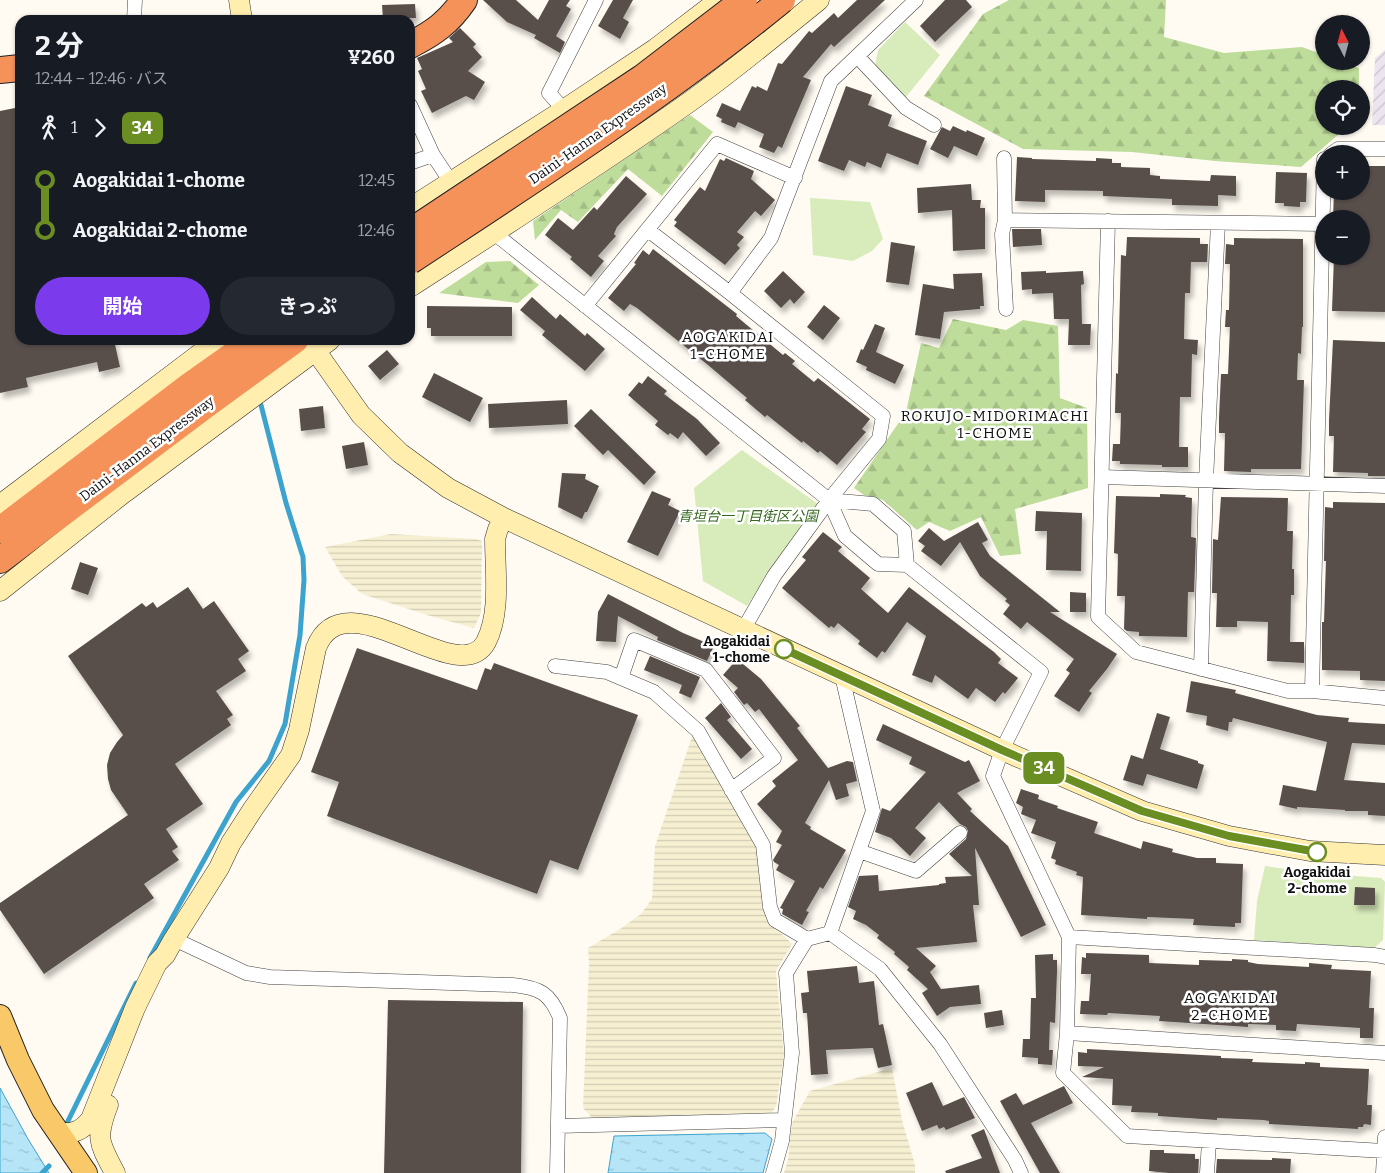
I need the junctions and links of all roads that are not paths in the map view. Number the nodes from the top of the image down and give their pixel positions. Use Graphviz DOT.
graph roads {
  1 [pos="135,0"];
  2 [pos="239,0"];
  3 [pos="464,0"];
  4 [pos="596,0"];
  5 [pos="719,0"];
  6 [pos="744,0"];
  7 [pos="782,0"];
  8 [pos="818,0"];
  9 [pos="916,0"];
  10 [pos="134,15"];
  11 [pos="241,15"];
  12 [pos="415,43"];
  13 [pos="857,56"];
  14 [pos="15,68"];
  15 [pos="0,70"];
  16 [pos="564,110"];
  17 [pos="415,116"];
  18 [pos="934,125"];
  19 [pos="1370,149"];
  20 [pos="1385,149"];
  21 [pos="433,155"];
  22 [pos="1004,158"];
  23 [pos="415,161"];
  24 [pos="795,178"];
  25 [pos="450,182"];
  26 [pos="415,205"];
  27 [pos="1005,220"];
  28 [pos="1108,221"];
  29 [pos="1218,222"];
  30 [pos="1315,224"];
  31 [pos="415,229"];
  32 [pos="648,230"];
  33 [pos="494,233"];
  34 [pos="415,259"];
  35 [pos="1321,265"];
  36 [pos="415,284"];
  37 [pos="730,293"];
  38 [pos="585,306"];
  39 [pos="1006,309"];
  40 [pos="211,345"];
  41 [pos="247,345"];
  42 [pos="309,345"];
  43 [pos="310,345"];
  44 [pos="313,345"];
  45 [pos="1102,477"];
  46 [pos="1206,480"];
  47 [pos="1315,484"];
  48 [pos="1385,486"];
  49 [pos="829,500"];
  50 [pos="0,505"];
  51 [pos="504,518"];
  52 [pos="0,530"];
  53 [pos="0,560"];
  54 [pos="907,565"];
  55 [pos="0,591"];
  56 [pos="744,630"];
  57 [pos="555,666"];
  58 [pos="1201,669"];
  59 [pos="842,676"];
  60 [pos="621,678"];
  61 [pos="1312,691"];
  62 [pos="1385,698"];
  63 [pos="1002,750"];
  64 [pos="732,790"];
  65 [pos="960,834"];
  66 [pos="859,851"];
  67 [pos="1385,855"];
  68 [pos="830,933"];
  69 [pos="1069,936"];
  70 [pos="807,939"];
  71 [pos="170,947"];
  72 [pos="1385,957"];
  73 [pos="0,1016"];
  74 [pos="1067,1033"];
  75 [pos="1385,1053"];
  76 [pos="783,1120"];
  77 [pos="558,1126"];
  78 [pos="59,1133"];
  79 [pos="1385,1137"];
  80 [pos="1209,1142"];
  81 [pos="1384,1151"];
  82 [pos="86,1173"];
  83 [pos="115,1173"];
  84 [pos="557,1173"];
  85 [pos="774,1173"];
  86 [pos="1021,1173"];
  87 [pos="1207,1173"];
  88 [pos="1383,1173"];
  1 -- 10 [label="street"];
  2 -- 11 [label="street"];
  3 -- 12 [label="highway"];
  4 -- 16 [label="street"];
  5 -- 16 [label="street"];
  6 -- 31 [label="highway, Daini-Hanna Expressway, bridge"];
  7 -- 34 [label="highway, Daini-Hanna Expressway, bridge"];
  8 -- 33 [label="street"];
  9 -- 13 [label="street"];
  13 -- 18 [label="street"];
  13 -- 24 [label="street"];
  14 -- 15 [label="highway"];
  16 -- 25 [label="street"];
  17 -- 21 [label="street"];
  19 -- 20 [label="street"];
  21 -- 23 [label="street"];
  21 -- 25 [label="street"];
  22 -- 27 [label="street"];
  24 -- 32 [label="street"];
  24 -- 37 [label="street"];
  25 -- 26 [label="street"];
  25 -- 33 [label="street"];
  27 -- 28 [label="street"];
  27 -- 39 [label="street"];
  28 -- 29 [label="street"];
  28 -- 45 [label="street"];
  29 -- 30 [label="street"];
  29 -- 46 [label="street"];
  32 -- 37 [label="street"];
  32 -- 38 [label="street"];
  33 -- 36 [label="street"];
  33 -- 38 [label="street"];
  35 -- 47 [label="street"];
  37 -- 49 [label="street"];
  38 -- 49 [label="street"];
  40 -- 50 [label="street"];
  41 -- 52 [label="highway, Daini-Hanna Expressway"];
  42 -- 53 [label="highway, Daini-Hanna Expressway"];
  43 -- 55 [label="street"];
  44 -- 51 [label="street"];
  45 -- 46 [label="street"];
  45 -- 58 [label="street"];
  46 -- 47 [label="street"];
  46 -- 58 [label="street"];
  47 -- 48 [label="street"];
  47 -- 61 [label="street"];
  49 -- 54 [label="street"];
  49 -- 54 [label="street"];
  49 -- 56 [label="street"];
  51 -- 56 [label="street"];
  51 -- 71 [label="street"];
  54 -- 63 [label="street"];
  56 -- 59 [label="street"];
  57 -- 60 [label="street"];
  58 -- 61 [label="street"];
  59 -- 63 [label="street"];
  59 -- 66 [label="street"];
  60 -- 64 [label="street"];
  60 -- 64 [label="street"];
  61 -- 62 [label="street"];
  63 -- 67 [label="street"];
  63 -- 69 [label="street"];
  64 -- 70 [label="street"];
  65 -- 66 [label="street"];
  66 -- 68 [label="street"];
  68 -- 70 [label="street"];
  68 -- 86 [label="street"];
  69 -- 72 [label="street"];
  69 -- 74 [label="street"];
  70 -- 76 [label="street"];
  71 -- 77 [label="street"];
  71 -- 78 [label="street"];
  71 -- 83 [label="street"];
  73 -- 78 [label="main road"];
  74 -- 75 [label="street"];
  74 -- 80 [label="street"];
  76 -- 77 [label="street"];
  76 -- 85 [label="street"];
  77 -- 84 [label="street"];
  78 -- 82 [label="main road"];
  79 -- 81 [label="street"];
  80 -- 81 [label="street"];
  80 -- 87 [label="street"];
  81 -- 88 [label="street"];
}
